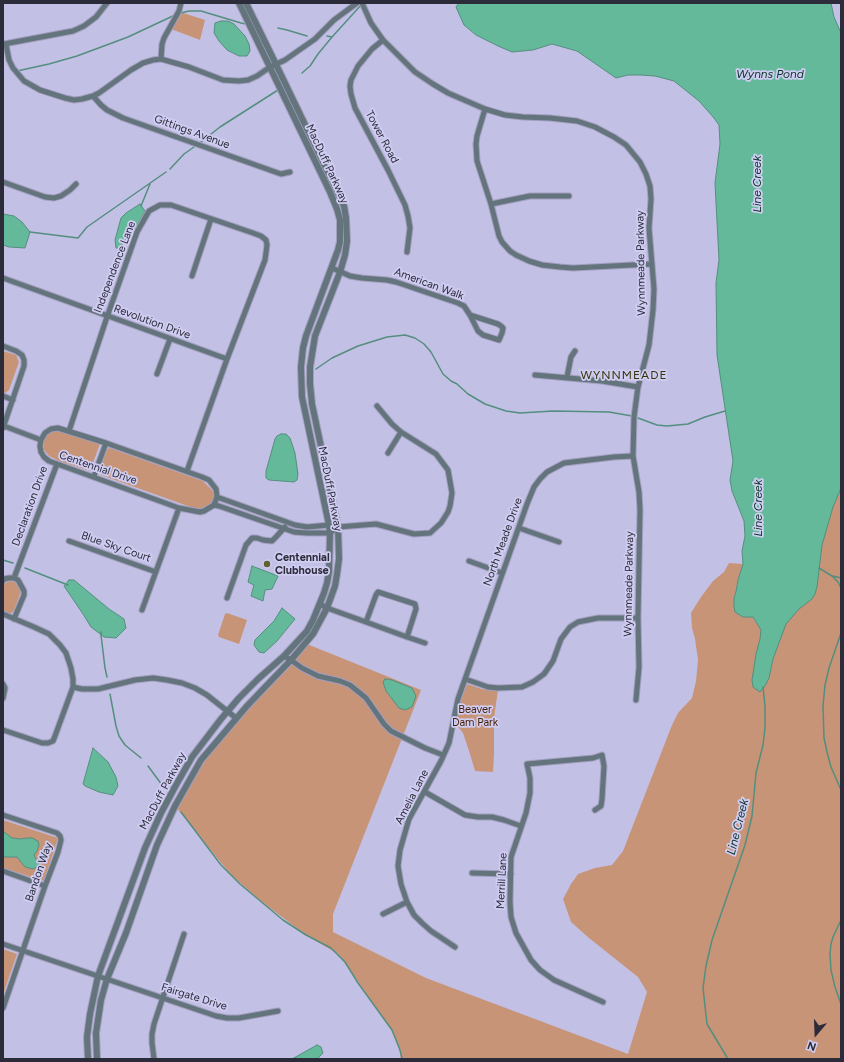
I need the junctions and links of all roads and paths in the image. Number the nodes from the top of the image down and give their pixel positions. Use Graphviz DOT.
graph roads {
  1 [pos="107,3"];
  2 [pos="180,3"];
  3 [pos="239,3"];
  4 [pos="246,3"];
  5 [pos="357,3"];
  6 [pos="362,3"];
  7 [pos="383,40"];
  8 [pos="4,44"];
  9 [pos="161,59"];
  10 [pos="273,66"];
  11 [pos="93,96"];
  12 [pos="485,109"];
  13 [pos="290,172"];
  14 [pos="3,182"];
  15 [pos="76,184"];
  16 [pos="569,196"];
  17 [pos="491,204"];
  18 [pos="211,219"];
  19 [pos="407,252"];
  20 [pos="652,264"];
  21 [pos="332,268"];
  22 [pos="340,272"];
  23 [pos="192,276"];
  24 [pos="3,278"];
  25 [pos="470,315"];
  26 [pos="107,316"];
  27 [pos="170,339"];
  28 [pos="3,346"];
  29 [pos="575,351"];
  30 [pos="227,359"];
  31 [pos="157,374"];
  32 [pos="535,375"];
  33 [pos="567,377"];
  34 [pos="638,387"];
  35 [pos="3,396"];
  36 [pos="13,400"];
  37 [pos="377,406"];
  38 [pos="3,427"];
  39 [pos="69,431"];
  40 [pos="402,432"];
  41 [pos="41,440"];
  42 [pos="106,443"];
  43 [pos="388,453"];
  44 [pos="634,456"];
  45 [pos="57,464"];
  46 [pos="187,471"];
  47 [pos="94,476"];
  48 [pos="217,497"];
  49 [pos="214,505"];
  50 [pos="179,508"];
  51 [pos="287,522"];
  52 [pos="329,525"];
  53 [pos="284,528"];
  54 [pos="338,528"];
  55 [pos="519,528"];
  56 [pos="330,533"];
  57 [pos="69,542"];
  58 [pos="559,542"];
  59 [pos="468,561"];
  60 [pos="156,572"];
  61 [pos="502,573"];
  62 [pos="14,578"];
  63 [pos="3,581"];
  64 [pos="226,598"];
  65 [pos="320,604"];
  66 [pos="327,608"];
  67 [pos="142,610"];
  68 [pos="3,614"];
  69 [pos="638,618"];
  70 [pos="14,619"];
  71 [pos="366,622"];
  72 [pos="407,637"];
  73 [pos="424,643"];
  74 [pos="284,656"];
  75 [pos="291,660"];
  76 [pos="465,679"];
  77 [pos="3,684"];
  78 [pos="73,687"];
  79 [pos="3,698"];
  80 [pos="636,700"];
  81 [pos="456,707"];
  82 [pos="227,712"];
  83 [pos="236,718"];
  84 [pos="3,730"];
  85 [pos="443,755"];
  86 [pos="425,792"];
  87 [pos="595,810"];
  88 [pos="3,814"];
  89 [pos="521,826"];
  90 [pos="3,871"];
  91 [pos="472,873"];
  92 [pos="510,874"];
  93 [pos="45,886"];
  94 [pos="407,902"];
  95 [pos="383,914"];
  96 [pos="184,934"];
  97 [pos="3,944"];
  98 [pos="455,947"];
  99 [pos="23,951"];
  100 [pos="98,976"];
  101 [pos="107,979"];
  102 [pos="162,998"];
  103 [pos="4,999"];
  104 [pos="603,1002"];
  105 [pos="3,1008"];
  106 [pos="278,1011"];
  107 [pos="88,1059"];
  108 [pos="97,1059"];
  109 [pos="154,1059"];
  1 -- 8 [label="street"];
  2 -- 9 [label="street"];
  3 -- 10 [label="street, MacDuff Parkway"];
  4 -- 10 [label="street, MacDuff Parkway"];
  5 -- 10 [label="street"];
  6 -- 7 [label="street, Wynnmeade Parkway"];
  7 -- 12 [label="street, Wynnmeade Parkway"];
  7 -- 19 [label="street, Tower Road"];
  8 -- 11 [label="street"];
  9 -- 10 [label="street"];
  9 -- 11 [label="street"];
  10 -- 21 [label="street, MacDuff Parkway"];
  10 -- 22 [label="street, MacDuff Parkway"];
  11 -- 13 [label="street, Gittings Avenue"];
  12 -- 17 [label="street"];
  12 -- 20 [label="street, Wynnmeade Parkway"];
  14 -- 15 [label="street"];
  16 -- 17 [label="street"];
  17 -- 20 [label="street"];
  18 -- 23 [label="street"];
  18 -- 26 [label="street, Independence Lane"];
  18 -- 30 [label="street, Independence Lane"];
  20 -- 34 [label="street, Wynnmeade Parkway"];
  21 -- 22 [label="street, American Walk"];
  21 -- 52 [label="street, MacDuff Parkway"];
  22 -- 25 [label="street, American Walk"];
  22 -- 54 [label="street, MacDuff Parkway"];
  24 -- 26 [label="street, Revolution Drive"];
  25 -- 25 [label="street, American Walk"];
  26 -- 27 [label="street, Revolution Drive"];
  26 -- 39 [label="street, Independence Lane"];
  27 -- 30 [label="street, Revolution Drive"];
  27 -- 31 [label="street"];
  28 -- 36 [label="street"];
  29 -- 33 [label="street"];
  30 -- 46 [label="street, Independence Lane"];
  32 -- 33 [label="street"];
  33 -- 34 [label="street"];
  34 -- 44 [label="street, Wynnmeade Parkway"];
  35 -- 36 [label="street"];
  36 -- 38 [label="street"];
  37 -- 40 [label="street"];
  38 -- 41 [label="street"];
  39 -- 41 [label="street"];
  39 -- 42 [label="street"];
  40 -- 43 [label="street"];
  40 -- 54 [label="street"];
  41 -- 45 [label="street, Centennial Drive"];
  42 -- 46 [label="street"];
  42 -- 47 [label="street"];
  44 -- 55 [label="street, North Meade Drive"];
  44 -- 69 [label="street, Wynnmeade Parkway"];
  45 -- 47 [label="street, Centennial Drive"];
  45 -- 62 [label="street, Declaration Drive"];
  46 -- 48 [label="street"];
  47 -- 50 [label="street, Centennial Drive"];
  48 -- 49 [label="street"];
  48 -- 51 [label="street"];
  49 -- 50 [label="street, Centennial Drive"];
  49 -- 53 [label="street"];
  50 -- 60 [label="street"];
  51 -- 52 [label="street"];
  51 -- 53 [label="street"];
  52 -- 54 [label="street"];
  52 -- 56 [label="street, MacDuff Parkway"];
  53 -- 56 [label="street"];
  53 -- 64 [label="street"];
  54 -- 56 [label="street"];
  54 -- 66 [label="street, MacDuff Parkway"];
  55 -- 58 [label="street"];
  55 -- 61 [label="street, North Meade Drive"];
  56 -- 65 [label="street, MacDuff Parkway"];
  57 -- 60 [label="street, Blue Sky Court"];
  59 -- 61 [label="street"];
  60 -- 67 [label="street"];
  61 -- 76 [label="street, North Meade Drive"];
  62 -- 63 [label="street"];
  62 -- 70 [label="street"];
  65 -- 66 [label="street"];
  65 -- 74 [label="street, MacDuff Parkway"];
  66 -- 71 [label="street"];
  66 -- 75 [label="street, MacDuff Parkway"];
  68 -- 70 [label="street"];
  69 -- 76 [label="street"];
  69 -- 80 [label="street, Wynnmeade Parkway"];
  70 -- 78 [label="street"];
  71 -- 72 [label="street"];
  71 -- 72 [label="street"];
  72 -- 73 [label="street"];
  74 -- 75 [label="street"];
  74 -- 82 [label="street, MacDuff Parkway"];
  75 -- 83 [label="street, MacDuff Parkway"];
  75 -- 85 [label="street"];
  76 -- 81 [label="street, North Meade Drive"];
  77 -- 79 [label="street"];
  78 -- 82 [label="street"];
  78 -- 84 [label="street"];
  81 -- 85 [label="street, Amelia Lane"];
  82 -- 83 [label="street"];
  82 -- 100 [label="street, MacDuff Parkway"];
  83 -- 101 [label="street, MacDuff Parkway"];
  85 -- 86 [label="street, Amelia Lane"];
  86 -- 89 [label="street"];
  86 -- 94 [label="street, Amelia Lane"];
  87 -- 89 [label="street, Merrill Lane"];
  88 -- 93 [label="street, Bandon Way"];
  89 -- 92 [label="street, Merrill Lane"];
  90 -- 93 [label="street"];
  91 -- 92 [label="street"];
  92 -- 104 [label="street, Merrill Lane"];
  93 -- 99 [label="street, Bandon Way"];
  94 -- 95 [label="street"];
  94 -- 98 [label="street, Amelia Lane"];
  96 -- 102 [label="street"];
  97 -- 99 [label="street, Fairgate Drive"];
  99 -- 100 [label="street, Fairgate Drive"];
  99 -- 103 [label="street, Bandon Way"];
  100 -- 101 [label="street, Fairgate Drive"];
  100 -- 107 [label="street, MacDuff Parkway"];
  101 -- 102 [label="street, Fairgate Drive"];
  101 -- 108 [label="street, MacDuff Parkway"];
  102 -- 106 [label="street, Fairgate Drive"];
  102 -- 109 [label="street"];
  103 -- 105 [label="street, Bandon Way"];
}
